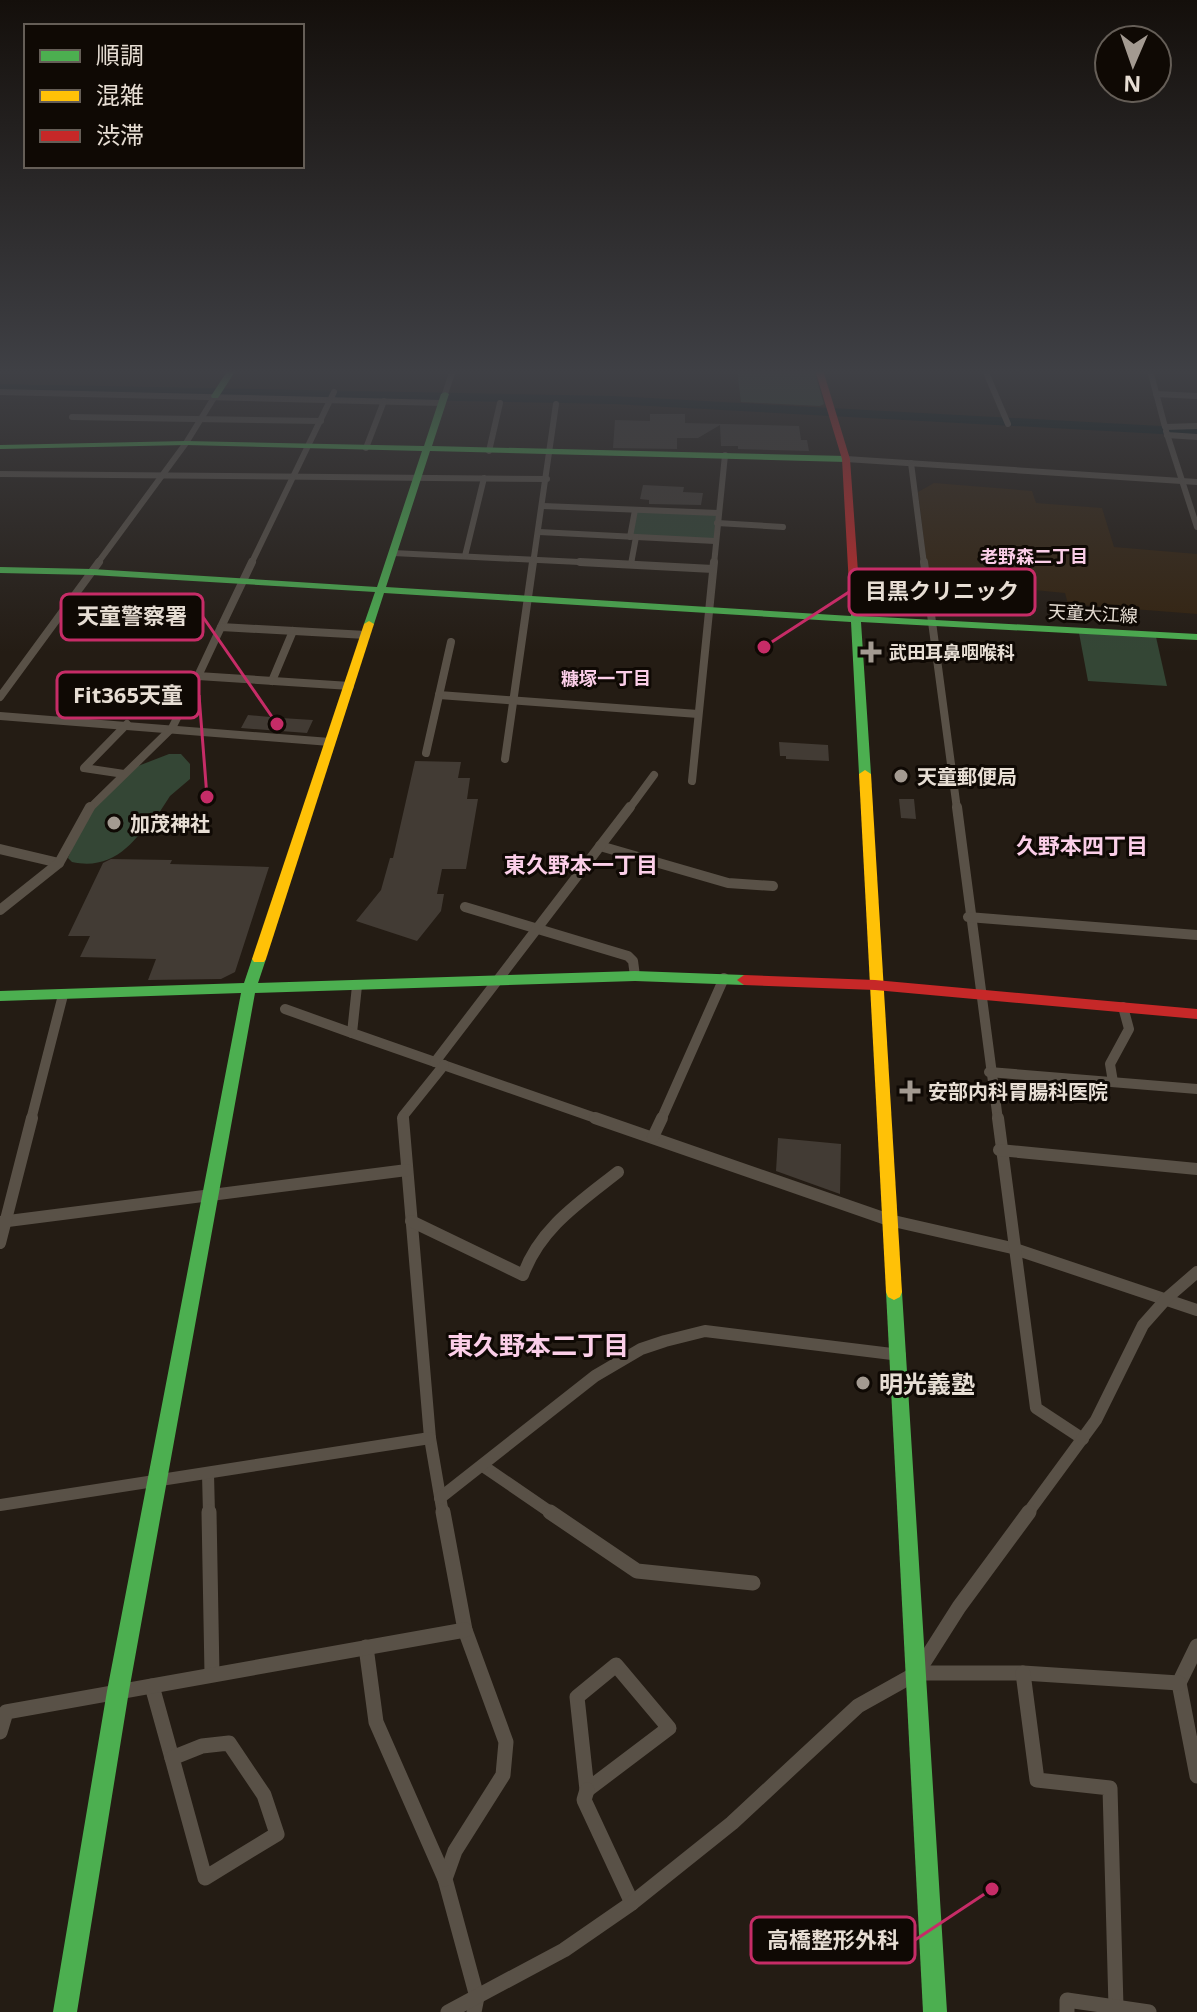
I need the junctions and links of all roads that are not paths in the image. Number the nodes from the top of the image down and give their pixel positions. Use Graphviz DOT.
graph roads {
  1 [pos="911,463"];
  2 [pos="170,464"];
  3 [pos="300,464"];
  4 [pos="423,464"];
  5 [pos="549,464"];
  6 [pos="724,464"];
  7 [pos="846,464"];
  8 [pos="924,464"];
  9 [pos="1177,464"];
  10 [pos="0,474"];
  11 [pos="162,475"];
  12 [pos="295,475"];
  13 [pos="418,478"];
  14 [pos="484,478"];
  15 [pos="547,479"];
  16 [pos="1182,481"];
  17 [pos="1197,482"];
  18 [pos="543,506"];
  19 [pos="635,510"];
  20 [pos="718,513"];
  21 [pos="717,523"];
  22 [pos="783,527"];
  23 [pos="1197,527"];
  24 [pos="539,532"];
  25 [pos="633,537"];
  26 [pos="715,541"];
  27 [pos="393,553"];
  28 [pos="465,556"];
  29 [pos="535,560"];
  30 [pos="0,562"];
  31 [pos="631,565"];
  32 [pos="713,569"];
  33 [pos="0,570"];
  34 [pos="92,572"];
  35 [pos="245,581"];
  36 [pos="381,587"];
  37 [pos="529,599"];
  38 [pos="709,609"];
  39 [pos="856,619"];
  40 [pos="932,623"];
  41 [pos="221,627"];
  42 [pos="293,631"];
  43 [pos="366,635"];
  44 [pos="1197,637"];
  45 [pos="451,642"];
  46 [pos="198,676"];
  47 [pos="272,681"];
  48 [pos="350,686"];
  49 [pos="439,695"];
  50 [pos="0,697"];
  51 [pos="514,702"];
  52 [pos="698,714"];
  53 [pos="0,716"];
  54 [pos="127,724"];
  55 [pos="172,728"];
  56 [pos="330,742"];
  57 [pos="426,753"];
  58 [pos="505,759"];
  59 [pos="124,774"];
  60 [pos="654,775"];
  61 [pos="692,781"];
  62 [pos="600,846"];
  63 [pos="0,849"];
  64 [pos="59,863"];
  65 [pos="773,886"];
  66 [pos="465,907"];
  67 [pos="0,910"];
  68 [pos="968,917"];
  69 [pos="539,930"];
  70 [pos="1197,935"];
  71 [pos="635,976"];
  72 [pos="724,978"];
  73 [pos="499,980"];
  74 [pos="875,985"];
  75 [pos="357,986"];
  76 [pos="249,989"];
  77 [pos="981,994"];
  78 [pos="63,995"];
  79 [pos="0,996"];
  80 [pos="1123,1007"];
  81 [pos="285,1009"];
  82 [pos="1197,1014"];
  83 [pos="352,1033"];
  84 [pos="439,1064"];
  85 [pos="989,1072"];
  86 [pos="1113,1082"];
  87 [pos="1197,1089"];
  88 [pos="653,1137"];
  89 [pos="999,1150"];
  90 [pos="1197,1169"];
  91 [pos="407,1170"];
  92 [pos="618,1172"];
  93 [pos="211,1194"];
  94 [pos="889,1220"];
  95 [pos="411,1221"];
  96 [pos="4,1222"];
  97 [pos="0,1243"];
  98 [pos="1012,1248"];
  99 [pos="1197,1272"];
  100 [pos="1167,1298"];
  101 [pos="1197,1310"];
  102 [pos="900,1355"];
  103 [pos="430,1438"];
  104 [pos="1083,1439"];
  105 [pos="483,1466"];
  106 [pos="208,1474"];
  107 [pos="157,1483"];
  108 [pos="440,1498"];
  109 [pos="0,1505"];
  110 [pos="753,1583"];
  111 [pos="465,1630"];
  112 [pos="1197,1646"];
  113 [pos="366,1647"];
  114 [pos="917,1673"];
  115 [pos="1023,1673"];
  116 [pos="212,1674"];
  117 [pos="1179,1683"];
  118 [pos="152,1686"];
  119 [pos="118,1691"];
  120 [pos="0,1732"];
  121 [pos="1195,1752"];
  122 [pos="171,1758"];
  123 [pos="1197,1776"];
  124 [pos="587,1790"];
  125 [pos="445,1879"];
  126 [pos="632,1903"];
  127 [pos="475,2005"];
  128 [pos="1116,2007"];
  129 [pos="65,2012"];
  130 [pos="448,2012"];
  131 [pos="935,2012"];
  132 [pos="1067,2012"];
  133 [pos="1149,2012"];
  1 -- 40 [label="street"];
  2 -- 11 [label="street"];
  3 -- 12 [label="street"];
  4 -- 13 [label="street"];
  5 -- 15 [label="street"];
  6 -- 20 [label="street"];
  7 -- 39 [label="street"];
  8 -- 16 [label="street"];
  9 -- 16 [label="street"];
  10 -- 11 [label="street"];
  11 -- 12 [label="street"];
  11 -- 34 [label="street"];
  12 -- 13 [label="street"];
  12 -- 35 [label="street"];
  13 -- 14 [label="street"];
  13 -- 27 [label="street"];
  14 -- 15 [label="street"];
  14 -- 28 [label="street"];
  15 -- 18 [label="street"];
  16 -- 17 [label="street"];
  16 -- 23 [label="street"];
  18 -- 19 [label="street"];
  18 -- 24 [label="street"];
  19 -- 20 [label="street"];
  19 -- 25 [label="street"];
  20 -- 21 [label="street"];
  21 -- 22 [label="street"];
  21 -- 26 [label="street"];
  24 -- 25 [label="street"];
  24 -- 29 [label="street"];
  25 -- 26 [label="street"];
  25 -- 31 [label="street"];
  26 -- 32 [label="street"];
  27 -- 28 [label="street"];
  27 -- 36 [label="street"];
  28 -- 29 [label="street"];
  29 -- 31 [label="street"];
  29 -- 37 [label="street"];
  30 -- 34 [label="street"];
  31 -- 32 [label="street"];
  32 -- 38 [label="street"];
  33 -- 34 [label="street"];
  34 -- 35 [label="street, 天童大江線"];
  34 -- 50 [label="street"];
  35 -- 36 [label="street, 天童大江線"];
  35 -- 41 [label="street"];
  36 -- 37 [label="street, 天童大江線"];
  36 -- 43 [label="street"];
  37 -- 38 [label="street, 天童大江線"];
  37 -- 51 [label="street"];
  38 -- 39 [label="street, 天童大江線"];
  38 -- 52 [label="street"];
  39 -- 40 [label="street, 天童大江線"];
  39 -- 74 [label="street"];
  40 -- 44 [label="street, 天童大江線"];
  40 -- 68 [label="street"];
  41 -- 42 [label="street"];
  41 -- 46 [label="street"];
  42 -- 43 [label="street"];
  42 -- 47 [label="street"];
  43 -- 48 [label="street"];
  45 -- 49 [label="street"];
  46 -- 47 [label="street"];
  46 -- 55 [label="street"];
  47 -- 48 [label="street"];
  48 -- 56 [label="street"];
  49 -- 51 [label="street"];
  49 -- 57 [label="street"];
  51 -- 52 [label="street"];
  51 -- 58 [label="street"];
  52 -- 61 [label="street"];
  53 -- 54 [label="street"];
  54 -- 55 [label="street"];
  54 -- 59 [label="street"];
  55 -- 56 [label="street"];
  55 -- 59 [label="street"];
  56 -- 76 [label="street"];
  59 -- 64 [label="street"];
  60 -- 62 [label="street"];
  62 -- 65 [label="street"];
  62 -- 69 [label="street"];
  63 -- 64 [label="street"];
  64 -- 67 [label="street"];
  66 -- 69 [label="street"];
  68 -- 70 [label="street"];
  68 -- 77 [label="street"];
  69 -- 71 [label="street"];
  69 -- 73 [label="street"];
  71 -- 72 [label="street"];
  71 -- 73 [label="street"];
  72 -- 74 [label="street"];
  72 -- 88 [label="street"];
  73 -- 75 [label="street"];
  73 -- 84 [label="street"];
  74 -- 77 [label="street"];
  74 -- 94 [label="street"];
  75 -- 76 [label="street"];
  75 -- 83 [label="street"];
  76 -- 78 [label="street"];
  76 -- 93 [label="street"];
  77 -- 80 [label="street"];
  77 -- 85 [label="street"];
  78 -- 79 [label="street"];
  78 -- 96 [label="street"];
  80 -- 82 [label="street"];
  80 -- 86 [label="street"];
  81 -- 83 [label="street"];
  83 -- 84 [label="street"];
  84 -- 88 [label="street"];
  84 -- 91 [label="street"];
  85 -- 86 [label="street"];
  85 -- 89 [label="street"];
  86 -- 87 [label="street"];
  88 -- 94 [label="street"];
  89 -- 90 [label="street"];
  89 -- 98 [label="street"];
  91 -- 93 [label="street"];
  91 -- 95 [label="street"];
  92 -- 95 [label="street"];
  93 -- 96 [label="street"];
  93 -- 107 [label="street"];
  94 -- 98 [label="street"];
  94 -- 102 [label="street"];
  95 -- 103 [label="street"];
  96 -- 97 [label="street"];
  98 -- 100 [label="street"];
  98 -- 104 [label="street"];
  99 -- 100 [label="street"];
  100 -- 101 [label="street"];
  100 -- 104 [label="street"];
  102 -- 105 [label="street"];
  102 -- 114 [label="street"];
  103 -- 106 [label="street"];
  103 -- 108 [label="street"];
  104 -- 114 [label="street"];
  105 -- 108 [label="street"];
  105 -- 110 [label="street"];
  106 -- 107 [label="street"];
  106 -- 116 [label="street"];
  107 -- 109 [label="street"];
  107 -- 119 [label="street"];
  108 -- 111 [label="street"];
  111 -- 113 [label="street"];
  111 -- 125 [label="street"];
  112 -- 117 [label="street"];
  113 -- 116 [label="street"];
  113 -- 125 [label="street"];
  114 -- 115 [label="street"];
  114 -- 126 [label="street"];
  114 -- 131 [label="street"];
  115 -- 117 [label="street"];
  115 -- 128 [label="street"];
  116 -- 118 [label="street"];
  117 -- 121 [label="street"];
  118 -- 119 [label="street"];
  118 -- 122 [label="street"];
  119 -- 120 [label="street"];
  119 -- 129 [label="street"];
  121 -- 123 [label="street"];
  122 -- 122 [label="street"];
  124 -- 124 [label="street"];
  124 -- 126 [label="street"];
  125 -- 127 [label="street"];
  126 -- 127 [label="street"];
  127 -- 130 [label="street"];
  128 -- 132 [label="street"];
  128 -- 133 [label="street"];
}
